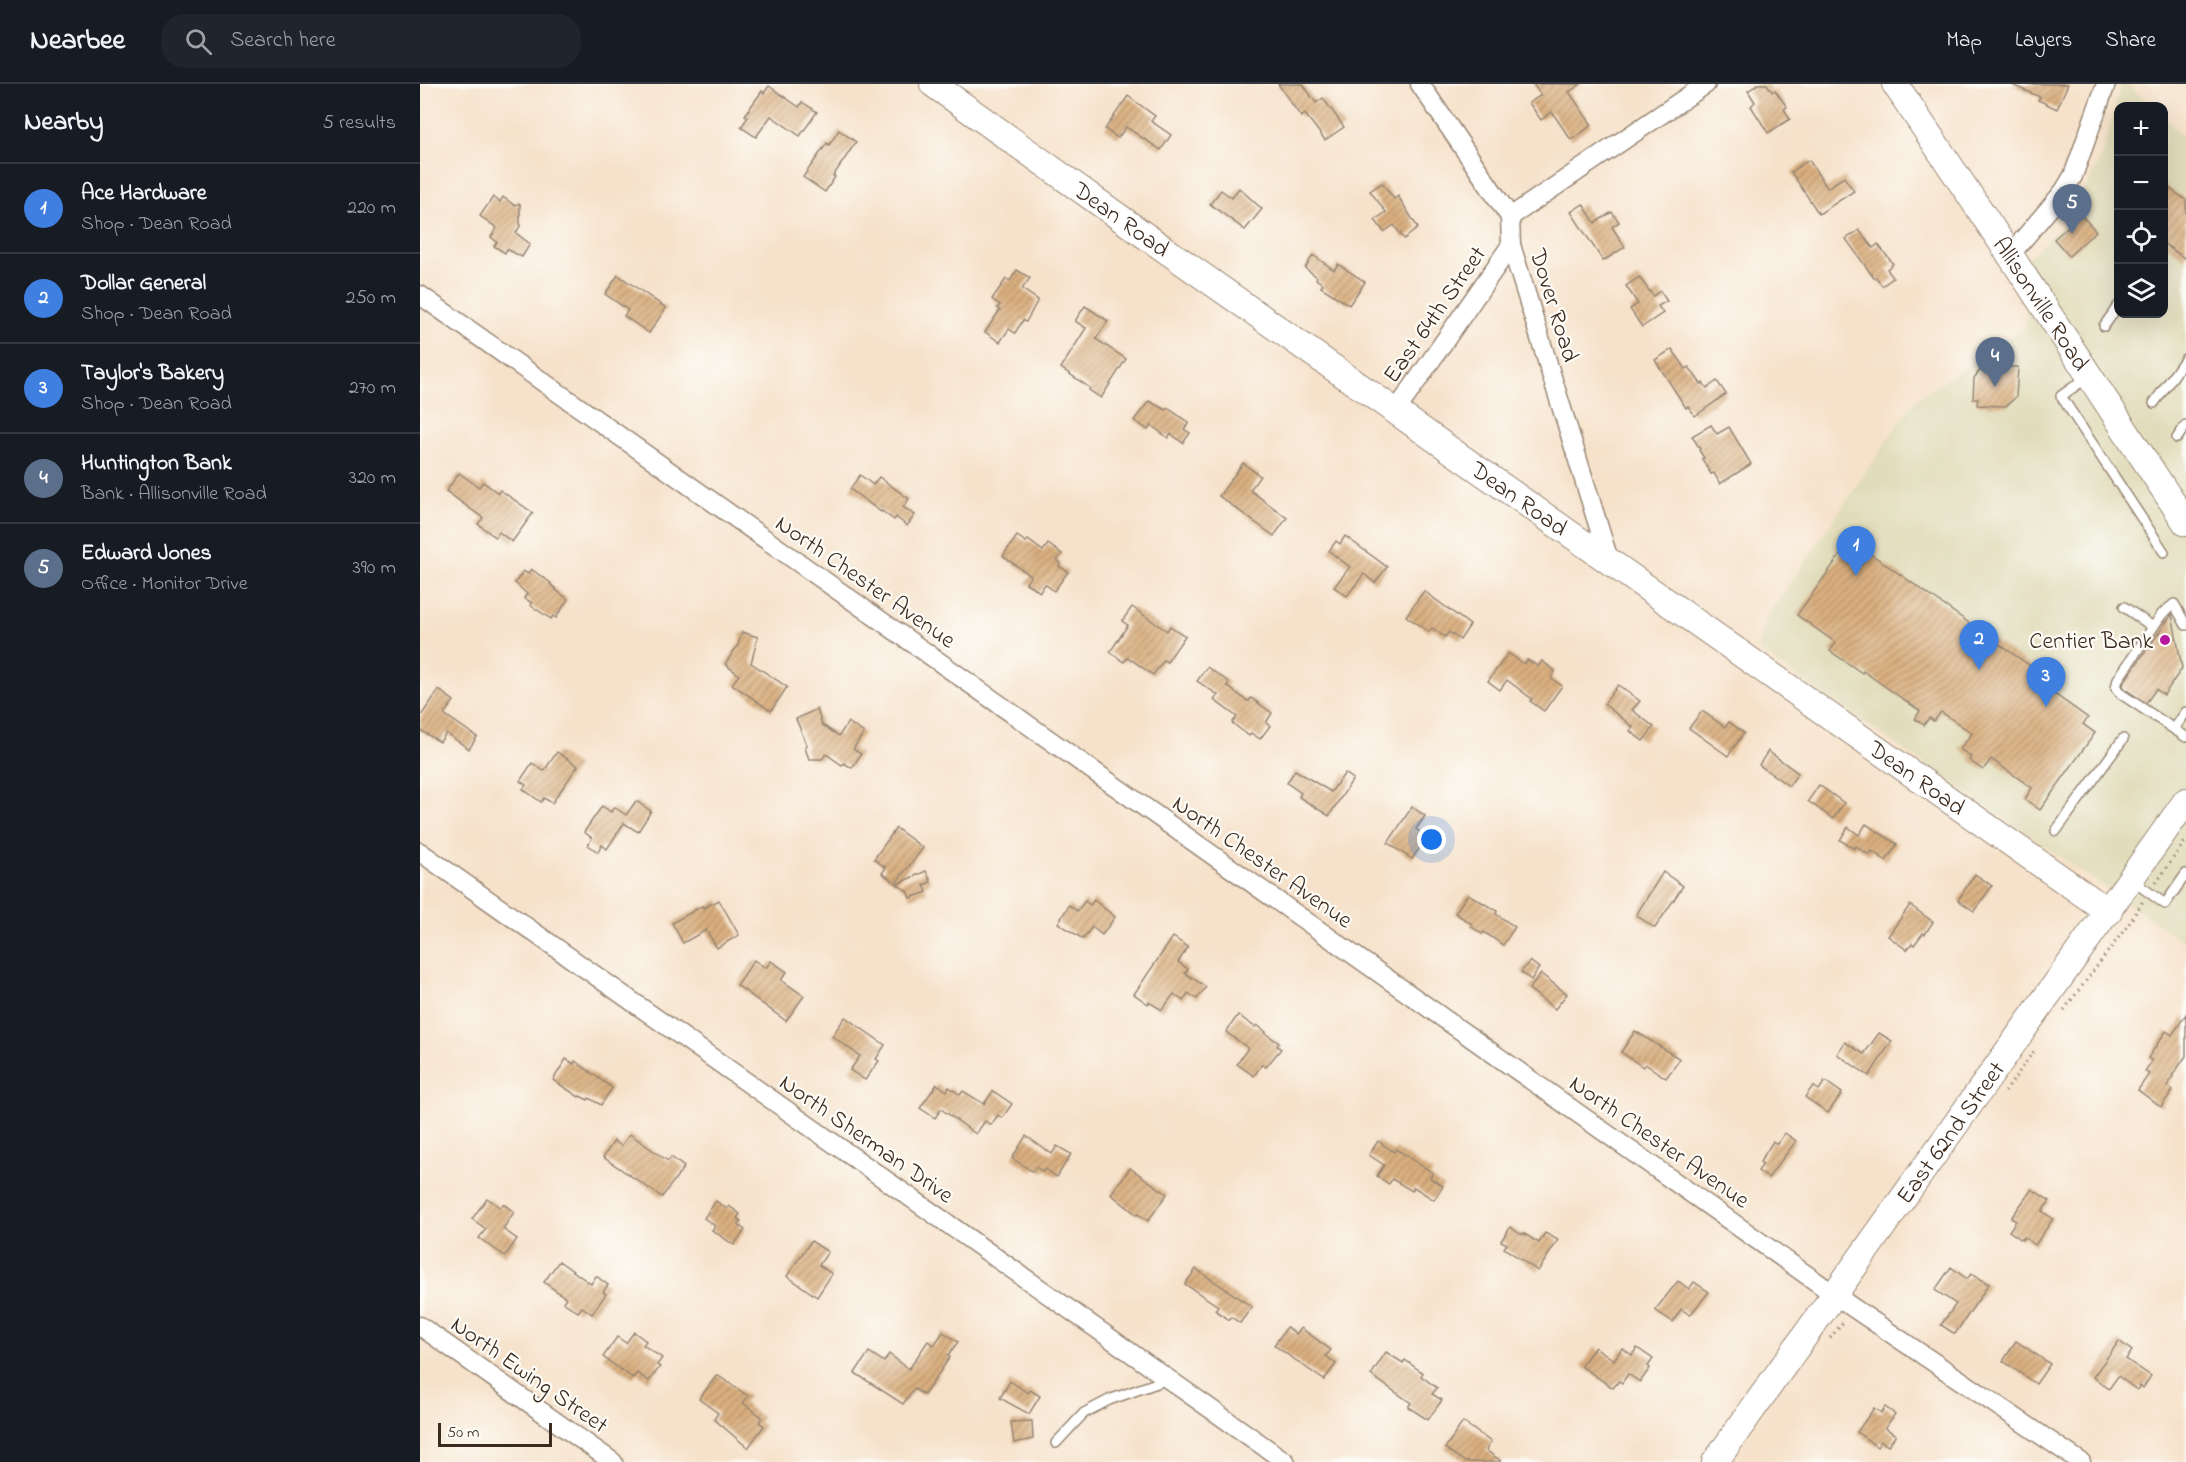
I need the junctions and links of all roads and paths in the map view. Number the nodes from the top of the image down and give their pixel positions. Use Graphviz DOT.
graph roads {
  1 [pos="933,84"];
  2 [pos="1420,84"];
  3 [pos="1706,84"];
  4 [pos="1895,84"];
  5 [pos="2106,84"];
  6 [pos="1510,217"];
  7 [pos="1511,245"];
  8 [pos="2010,255"];
  9 [pos="420,295"];
  10 [pos="2114,312"];
  11 [pos="2104,326"];
  12 [pos="2186,358"];
  13 [pos="2090,376"];
  14 [pos="2154,403"];
  15 [pos="1396,411"];
  16 [pos="2186,425"];
  17 [pos="2177,438"];
  18 [pos="2186,523"];
  19 [pos="2164,552"];
  20 [pos="1608,560"];
  21 [pos="2124,607"];
  22 [pos="2186,625"];
  23 [pos="2153,627"];
  24 [pos="2186,712"];
  25 [pos="2174,729"];
  26 [pos="2186,737"];
  27 [pos="2123,739"];
  28 [pos="2183,811"];
  29 [pos="2056,831"];
  30 [pos="2186,840"];
  31 [pos="420,852"];
  32 [pos="2186,874"];
  33 [pos="2140,886"];
  34 [pos="2123,918"];
  35 [pos="2121,934"];
  36 [pos="1836,1294"];
  37 [pos="420,1326"];
  38 [pos="1168,1379"];
  39 [pos="1056,1443"];
  40 [pos="613,1462"];
  41 [pos="1286,1462"];
  42 [pos="1715,1462"];
  43 [pos="2081,1462"];
  1 -- 15 [label="street, Dean Road"];
  2 -- 6 [label="street"];
  3 -- 6 [label="street"];
  4 -- 8 [label="street, Allisonville Road"];
  5 -- 8 [label="street"];
  6 -- 7 [label="street, Dover Road"];
  7 -- 15 [label="street, East 64th Street"];
  7 -- 20 [label="street, Dover Road"];
  8 -- 13 [label="street, Allisonville Road"];
  9 -- 36 [label="street, North Chester Avenue"];
  10 -- 11 [label="lane"];
  12 -- 14 [label="lane"];
  13 -- 18 [label="street, Allisonville Road"];
  13 -- 19 [label="lane"];
  15 -- 20 [label="street, Dean Road"];
  16 -- 17 [label="lane"];
  20 -- 34 [label="street, Dean Road"];
  21 -- 23 [label="lane"];
  22 -- 23 [label="lane"];
  23 -- 25 [label="lane"];
  24 -- 25 [label="lane"];
  25 -- 26 [label="lane"];
  27 -- 29 [label="lane"];
  28 -- 33 [label="street, East 62nd Street"];
  30 -- 33 [label="path"];
  31 -- 38 [label="street, North Sherman Drive"];
  32 -- 33 [label="lane"];
  33 -- 34 [label="street, East 62nd Street"];
  33 -- 34 [label="path"];
  34 -- 35 [label="path"];
  34 -- 36 [label="street, East 62nd Street"];
  36 -- 42 [label="street, East 62nd Street"];
  36 -- 43 [label="street, North Chester Avenue"];
  37 -- 40 [label="street, North Ewing Street"];
  38 -- 39 [label="lane"];
  38 -- 41 [label="street, North Sherman Drive"];
}
